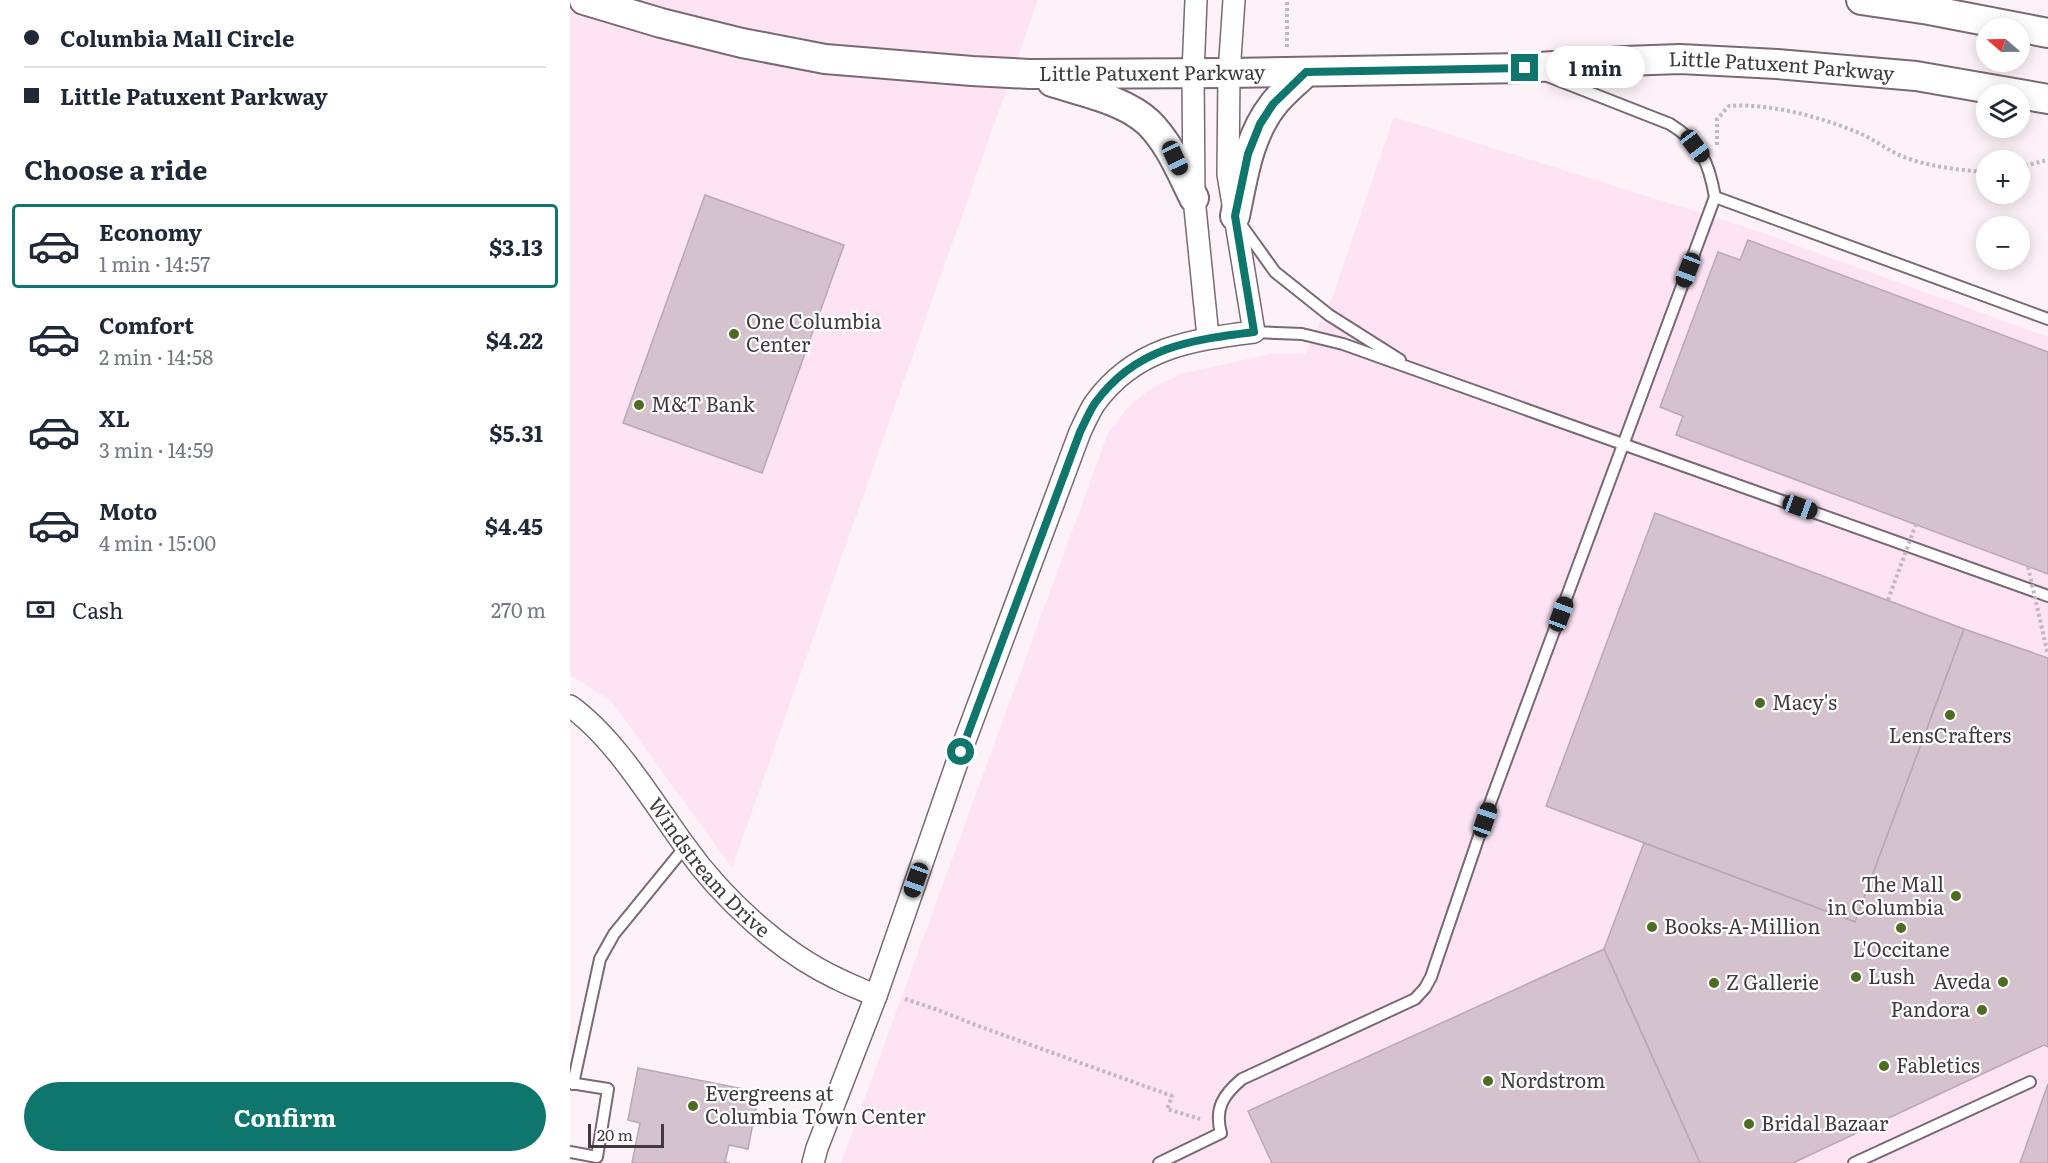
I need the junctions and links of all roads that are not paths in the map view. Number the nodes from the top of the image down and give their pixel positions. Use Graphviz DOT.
graph roads {
  1 [pos="584,0"];
  2 [pos="1196,0"];
  3 [pos="1234,0"];
  4 [pos="1861,0"];
  5 [pos="2048,33"];
  6 [pos="1297,63"];
  7 [pos="1525,68"];
  8 [pos="1193,73"];
  9 [pos="1229,73"];
  10 [pos="1030,74"];
  11 [pos="2048,99"];
  12 [pos="1715,197"];
  13 [pos="1194,198"];
  14 [pos="1235,216"];
  15 [pos="2048,318"];
  16 [pos="1254,332"];
  17 [pos="1208,337"];
  18 [pos="1418,372"];
  19 [pos="1622,443"];
  20 [pos="2048,596"];
  21 [pos="570,706"];
  22 [pos="685,847"];
  23 [pos="876,996"];
  24 [pos="2030,1082"];
  25 [pos="572,1084"];
  26 [pos="570,1152"];
  27 [pos="813,1163"];
  28 [pos="1159,1163"];
  29 [pos="1854,1163"];
  1 -- 10 [label="main road, Little Patuxent Parkway"];
  2 -- 8 [label="street"];
  3 -- 9 [label="street"];
  4 -- 5 [label="main road"];
  6 -- 7 [label="main road, Little Patuxent Parkway"];
  6 -- 9 [label="main road, Little Patuxent Parkway"];
  6 -- 14 [label="main road"];
  7 -- 11 [label="main road, Little Patuxent Parkway"];
  7 -- 12 [label="lane"];
  8 -- 9 [label="main road, Little Patuxent Parkway"];
  8 -- 10 [label="main road, Little Patuxent Parkway"];
  8 -- 13 [label="street"];
  9 -- 14 [label="street"];
  10 -- 13 [label="main road"];
  12 -- 15 [label="lane"];
  12 -- 19 [label="lane"];
  13 -- 17 [label="street"];
  14 -- 16 [label="street"];
  14 -- 18 [label="lane"];
  16 -- 17 [label="street"];
  16 -- 18 [label="lane"];
  17 -- 23 [label="street"];
  18 -- 19 [label="lane"];
  19 -- 20 [label="lane"];
  19 -- 28 [label="lane"];
  21 -- 22 [label="street, Windstream Drive"];
  22 -- 23 [label="street, Windstream Drive"];
  22 -- 25 [label="lane"];
  23 -- 27 [label="street"];
  24 -- 29 [label="lane"];
  25 -- 26 [label="lane"];
}
